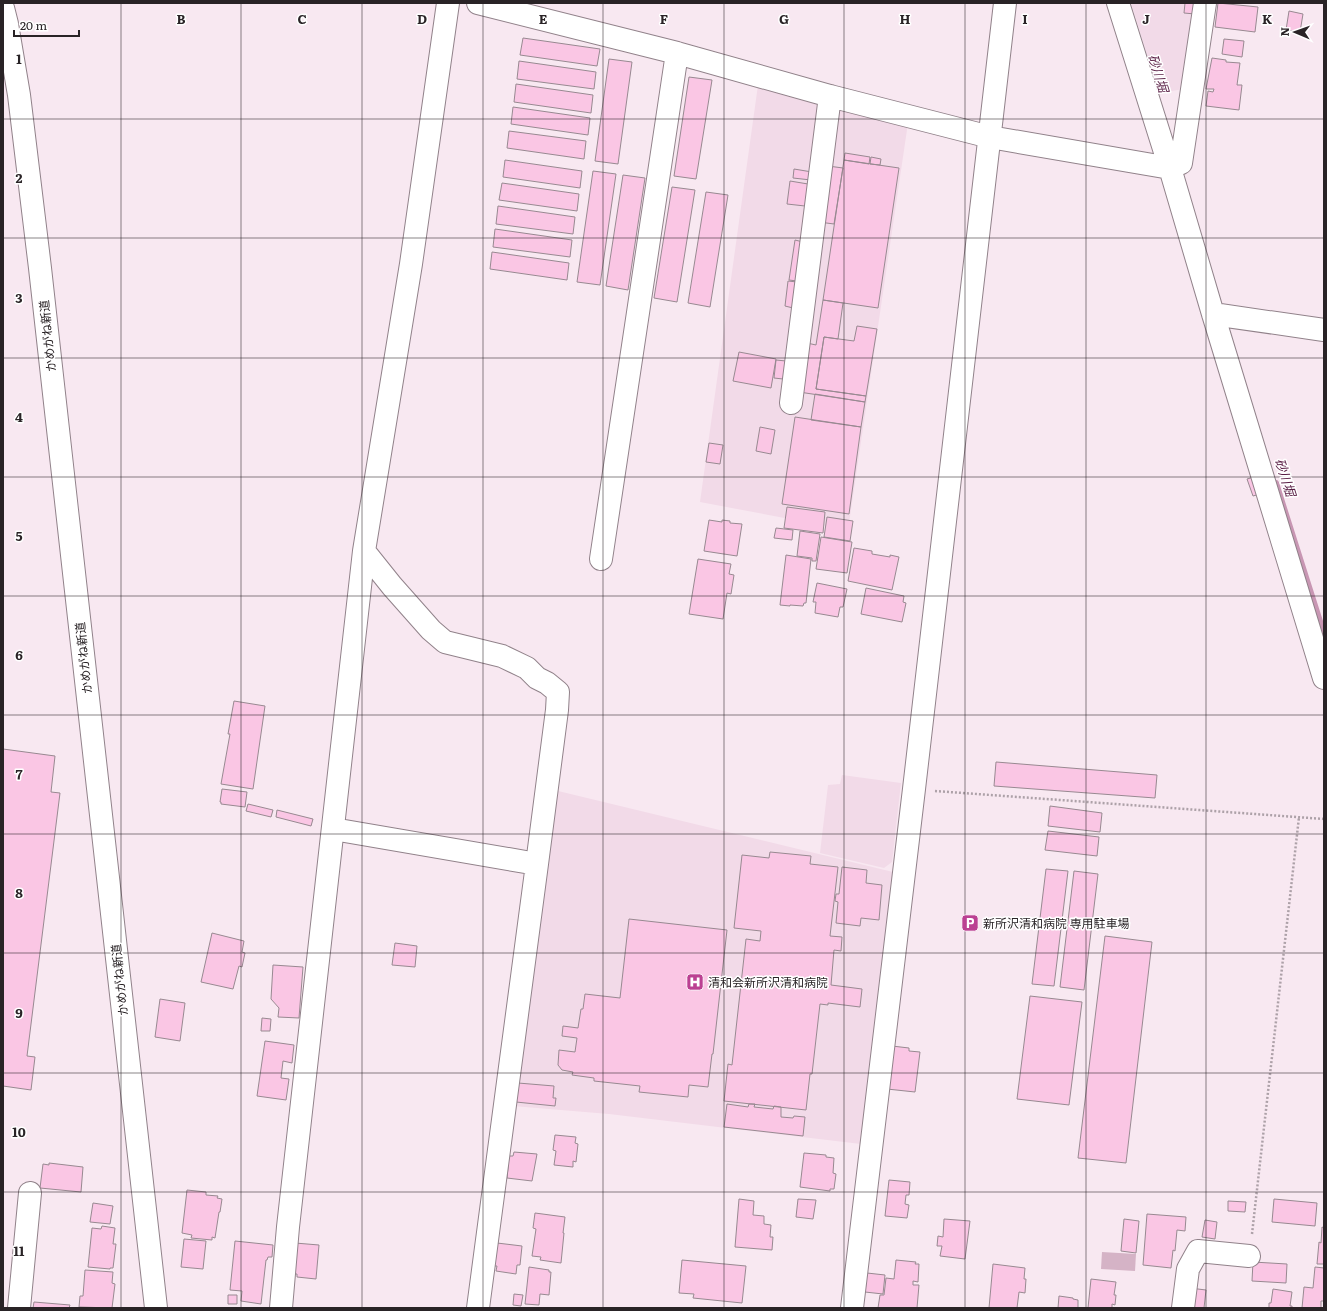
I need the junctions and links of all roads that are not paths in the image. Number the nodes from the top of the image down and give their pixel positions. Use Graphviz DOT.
graph roads {
  1 [pos="448,3"];
  2 [pos="478,3"];
  3 [pos="1005,3"];
  4 [pos="1118,3"];
  5 [pos="1205,3"];
  6 [pos="3,8"];
  7 [pos="677,53"];
  8 [pos="830,96"];
  9 [pos="990,137"];
  10 [pos="1170,168"];
  11 [pos="1213,314"];
  12 [pos="1324,330"];
  13 [pos="791,403"];
  14 [pos="364,551"];
  15 [pos="601,559"];
  16 [pos="1324,678"];
  17 [pos="333,829"];
  18 [pos="537,864"];
  19 [pos="30,1193"];
  20 [pos="1250,1256"];
  21 [pos="19,1308"];
  22 [pos="156,1308"];
  23 [pos="281,1308"];
  24 [pos="478,1308"];
  25 [pos="852,1308"];
  26 [pos="1183,1308"];
  1 -- 14 [label="street"];
  2 -- 7 [label="street"];
  3 -- 9 [label="street"];
  4 -- 10 [label="street"];
  5 -- 10 [label="street"];
  6 -- 22 [label="street, かめがね新道"];
  7 -- 8 [label="street"];
  7 -- 15 [label="street"];
  8 -- 9 [label="street"];
  8 -- 13 [label="street"];
  9 -- 10 [label="street"];
  9 -- 25 [label="street"];
  10 -- 11 [label="street"];
  11 -- 12 [label="street"];
  11 -- 16 [label="street"];
  14 -- 17 [label="street"];
  14 -- 18 [label="street"];
  17 -- 18 [label="street"];
  17 -- 23 [label="street"];
  18 -- 24 [label="street"];
  19 -- 21 [label="street"];
  20 -- 26 [label="street"];
}
